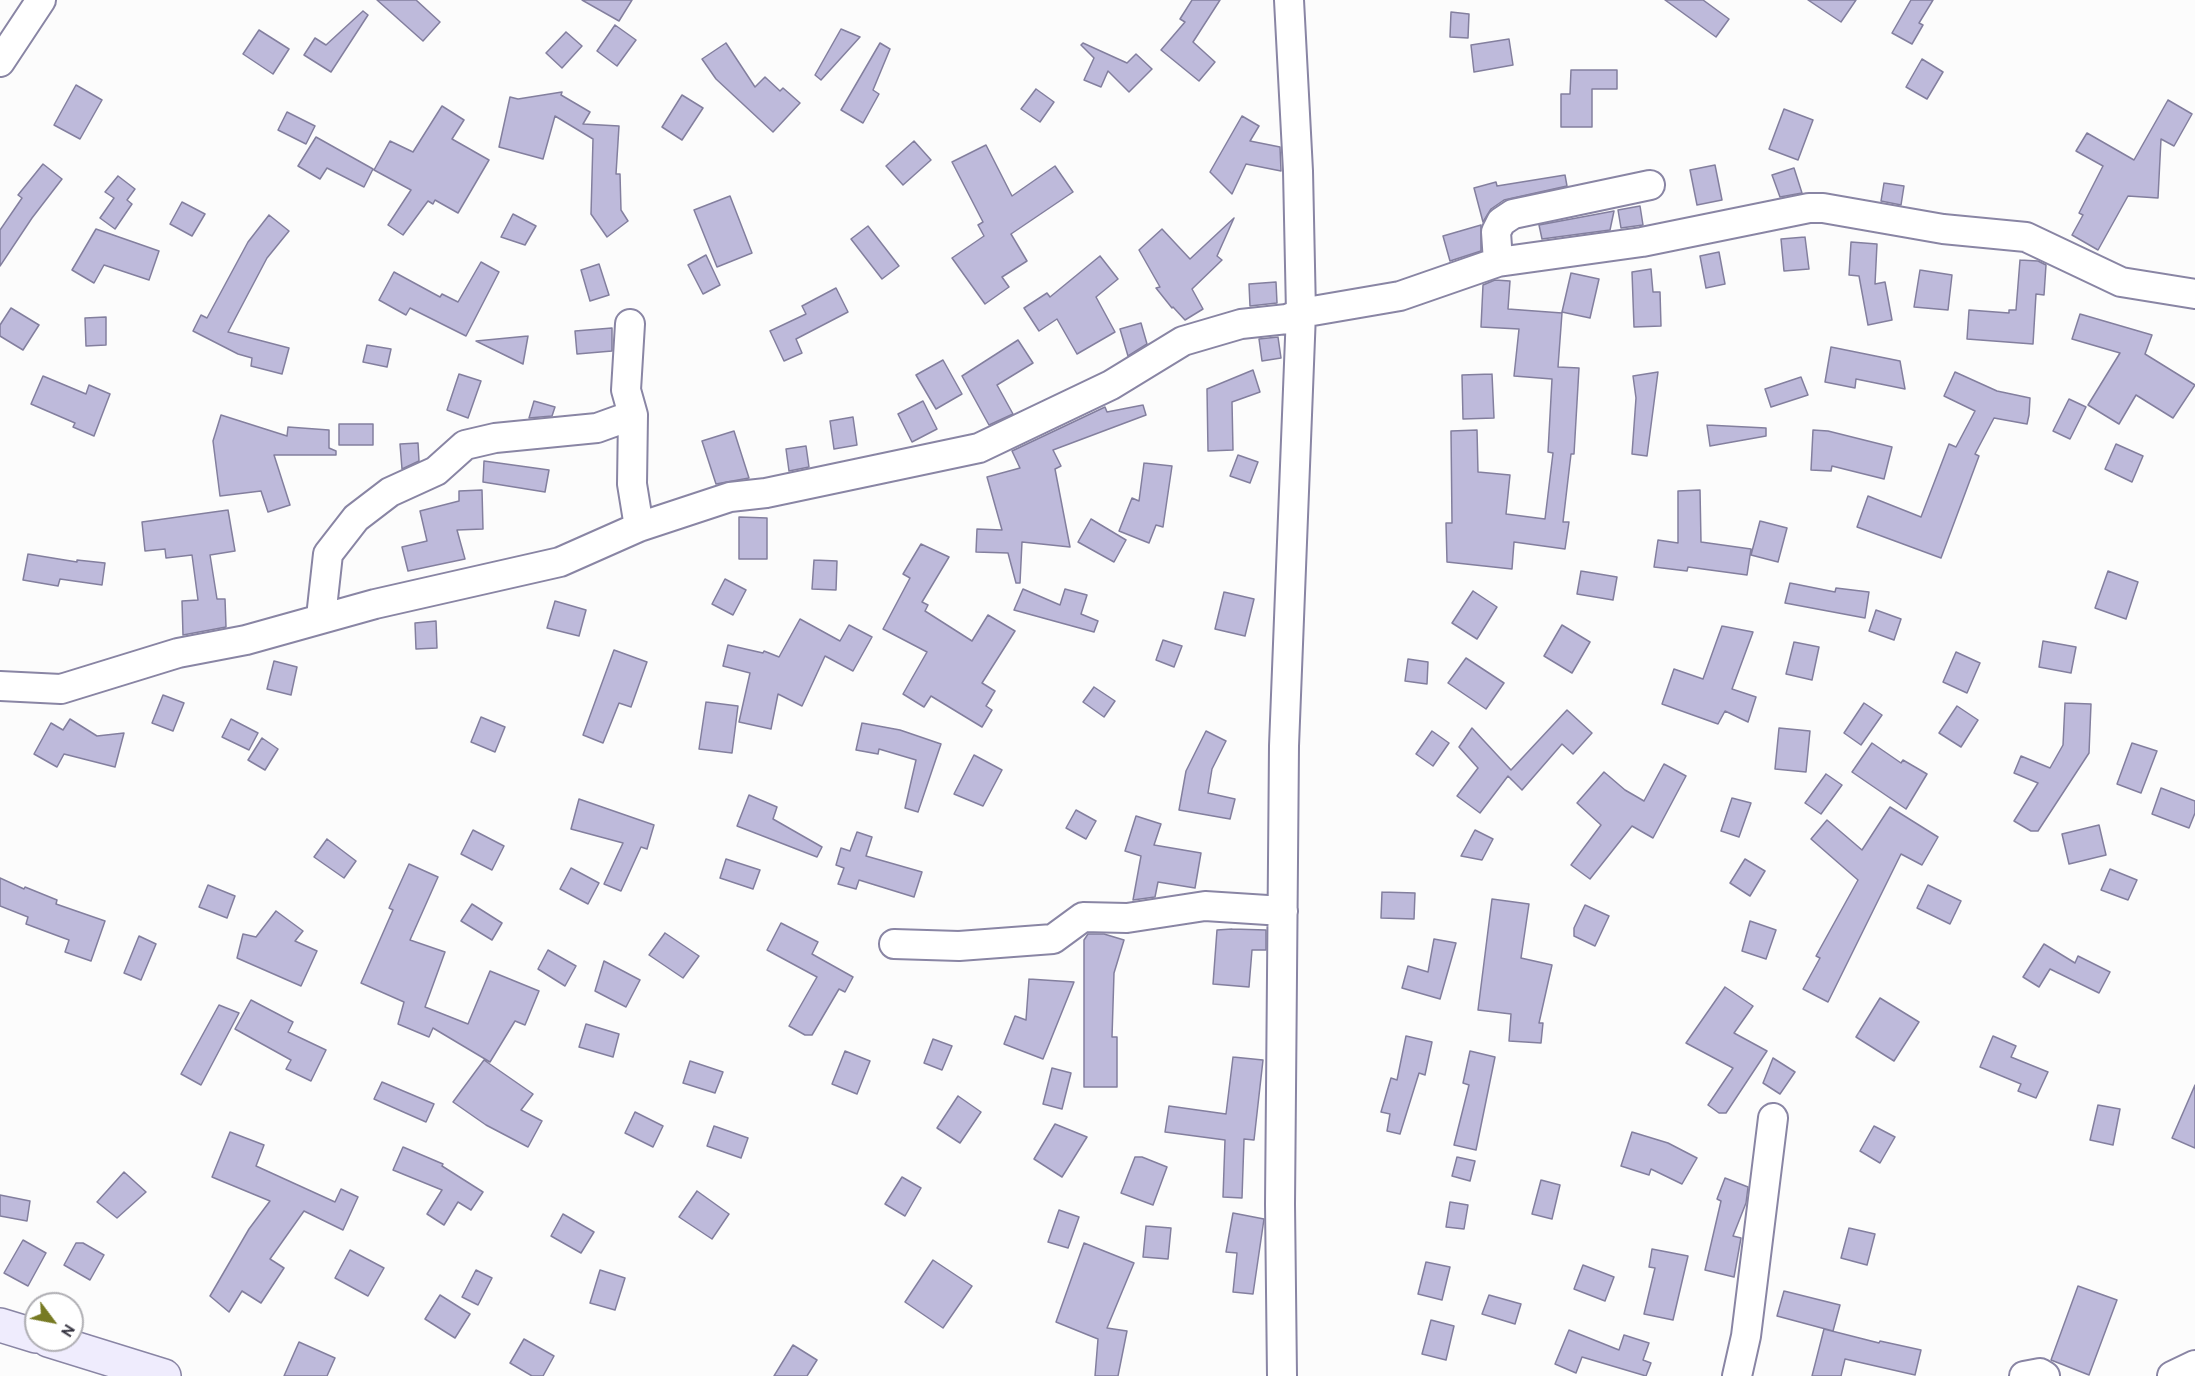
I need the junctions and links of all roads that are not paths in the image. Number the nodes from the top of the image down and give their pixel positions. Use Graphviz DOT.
graph roads {
  1 [pos="41,0"];
  2 [pos="1289,0"];
  3 [pos="0,62"];
  4 [pos="1650,185"];
  5 [pos="1498,262"];
  6 [pos="2195,294"];
  7 [pos="1301,313"];
  8 [pos="630,324"];
  9 [pos="633,415"];
  10 [pos="639,527"];
  11 [pos="321,617"];
  12 [pos="0,686"];
  13 [pos="1283,911"];
  14 [pos="894,944"];
  15 [pos="1773,1118"];
  16 [pos="0,1325"];
  17 [pos="24,1332"];
  18 [pos="84,1351"];
  19 [pos="2195,1365"];
  20 [pos="164,1376"];
  21 [pos="1282,1376"];
  22 [pos="1737,1376"];
  23 [pos="2024,1376"];
  24 [pos="2045,1376"];
  25 [pos="2172,1376"];
  1 -- 3 [label="street"];
  2 -- 7 [label="street"];
  4 -- 5 [label="street"];
  5 -- 6 [label="street"];
  5 -- 7 [label="street"];
  7 -- 10 [label="street"];
  7 -- 13 [label="street"];
  8 -- 9 [label="street"];
  9 -- 10 [label="street"];
  9 -- 11 [label="street"];
  10 -- 11 [label="street"];
  11 -- 12 [label="street"];
  13 -- 14 [label="street"];
  13 -- 21 [label="street"];
  15 -- 22 [label="street"];
  16 -- 17 [label="street"];
  18 -- 20 [label="street"];
  19 -- 25 [label="street"];
  23 -- 24 [label="street"];
}
